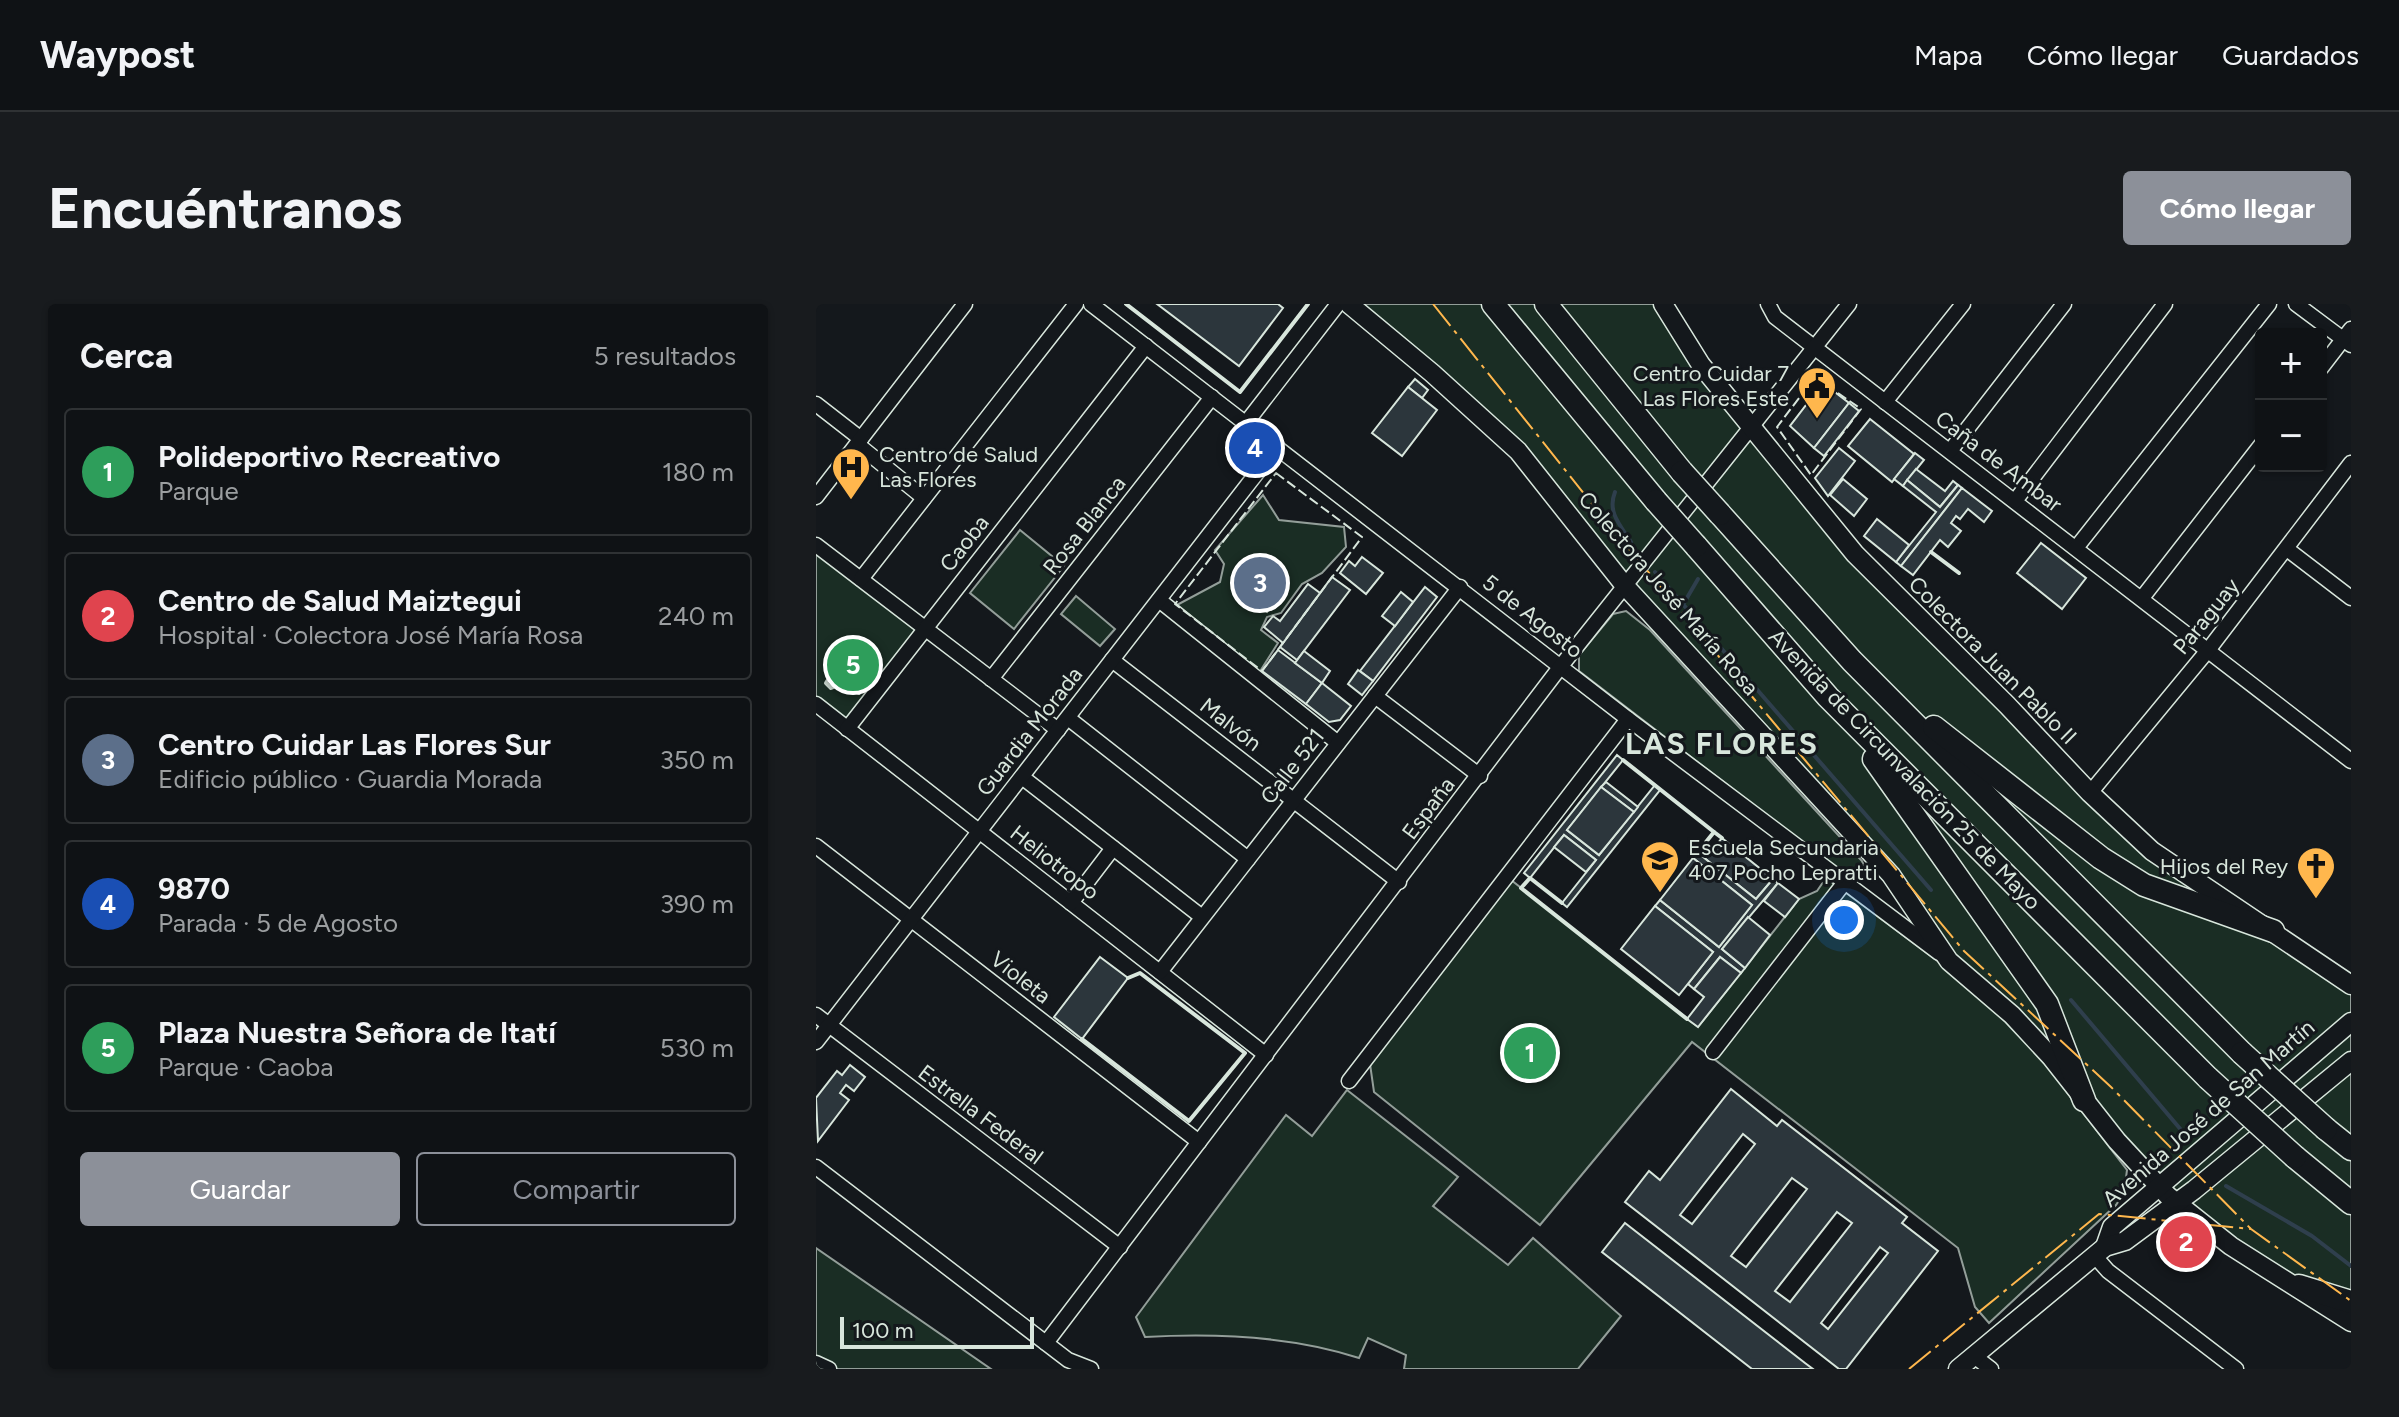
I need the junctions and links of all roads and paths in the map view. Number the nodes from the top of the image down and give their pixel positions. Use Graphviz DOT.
graph roads {
  1 [pos="965,304"];
  2 [pos="1076,304"];
  3 [pos="1091,304"];
  4 [pos="1338,304"];
  5 [pos="1349,304"];
  6 [pos="1493,304"];
  7 [pos="1546,304"];
  8 [pos="1663,304"];
  9 [pos="1768,304"];
  10 [pos="1849,304"];
  11 [pos="1963,304"];
  12 [pos="2064,304"];
  13 [pos="2165,304"];
  14 [pos="2269,304"];
  15 [pos="2296,304"];
  16 [pos="2348,338"];
  17 [pos="1146,346"];
  18 [pos="1814,348"];
  19 [pos="2327,361"];
  20 [pos="1212,397"];
  21 [pos="1885,402"];
  22 [pos="816,404"];
  23 [pos="1246,423"];
  24 [pos="1752,429"];
  25 [pos="859,441"];
  26 [pos="1277,447"];
  27 [pos="1950,451"];
  28 [pos="2255,453"];
  29 [pos="2351,463"];
  30 [pos="816,497"];
  31 [pos="924,498"];
  32 [pos="2015,501"];
  33 [pos="816,545"];
  34 [pos="2076,548"];
  35 [pos="2287,549"];
  36 [pos="861,579"];
  37 [pos="1625,586"];
  38 [pos="1460,587"];
  39 [pos="2142,598"];
  40 [pos="2351,598"];
  41 [pos="1159,600"];
  42 [pos="925,629"];
  43 [pos="2209,649"];
  44 [pos="1112,660"];
  45 [pos="1852,661"];
  46 [pos="1561,666"];
  47 [pos="991,679"];
  48 [pos="1375,696"];
  49 [pos="1828,697"];
  50 [pos="816,704"];
  51 [pos="1068,718"];
  52 [pos="1628,719"];
  53 [pos="847,729"];
  54 [pos="1058,730"];
  55 [pos="1338,743"];
  56 [pos="2351,761"];
  57 [pos="1480,776"];
  58 [pos="1022,777"];
  59 [pos="2090,793"];
  60 [pos="1294,800"];
  61 [pos="979,832"];
  62 [pos="816,846"];
  63 [pos="1113,848"];
  64 [pos="1248,859"];
  65 [pos="1399,882"];
  66 [pos="1845,882"];
  67 [pos="1071,903"];
  68 [pos="1202,917"];
  69 [pos="911,919"];
  70 [pos="2273,931"];
  71 [pos="1949,961"];
  72 [pos="1160,972"];
  73 [pos="2351,985"];
  74 [pos="816,1015"];
  75 [pos="2351,1022"];
  76 [pos="829,1025"];
  77 [pos="816,1042"];
  78 [pos="1713,1052"];
  79 [pos="1266,1055"];
  80 [pos="2351,1061"];
  81 [pos="1349,1081"];
  82 [pos="2084,1100"];
  83 [pos="1199,1142"];
  84 [pos="2351,1149"];
  85 [pos="816,1167"];
  86 [pos="2159,1186"];
  87 [pos="2177,1203"];
  88 [pos="2351,1203"];
  89 [pos="1120,1247"];
  90 [pos="2100,1251"];
  91 [pos="2299,1286"];
  92 [pos="2351,1302"];
  93 [pos="2351,1322"];
  94 [pos="1046,1343"];
  95 [pos="1974,1356"];
  96 [pos="816,1363"];
  97 [pos="1089,1368"];
  98 [pos="829,1369"];
  99 [pos="1958,1369"];
  100 [pos="1991,1369"];
  101 [pos="2236,1369"];
  1 -- 25 [label="street"];
  2 -- 31 [label="street"];
  3 -- 17 [label="street, 5 de Agosto"];
  4 -- 23 [label="street"];
  5 -- 37 [label="main road, Colectora José María Rosa"];
  6 -- 49 [label="highway, Avenida de Circunvalación 25 de Mayo, bridge"];
  7 -- 45 [label="highway, Avenida de Circunvalación 25 de Mayo, bridge"];
  8 -- 24 [label="main road, Colectora Juan Pablo II"];
  9 -- 18 [label="street, Caña de Ambar"];
  10 -- 18 [label="street, España"];
  11 -- 21 [label="street"];
  12 -- 27 [label="street"];
  13 -- 32 [label="street"];
  14 -- 34 [label="street"];
  15 -- 16 [label="street"];
  16 -- 19 [label="street"];
  17 -- 20 [label="street, 5 de Agosto"];
  17 -- 42 [label="street, Caoba"];
  18 -- 21 [label="street, Caña de Ambar"];
  18 -- 24 [label="street, España"];
  20 -- 23 [label="street, 5 de Agosto"];
  20 -- 47 [label="street, Rosa Blanca"];
  21 -- 27 [label="street, Caña de Ambar"];
  22 -- 25 [label="street"];
  23 -- 26 [label="street, 5 de Agosto"];
  24 -- 37 [label="street, España"];
  24 -- 59 [label="main road, Colectora Juan Pablo II"];
  25 -- 30 [label="street"];
  25 -- 31 [label="street"];
  26 -- 38 [label="street, 5 de Agosto"];
  26 -- 41 [label="street, Guardia Morada"];
  27 -- 32 [label="street, Caña de Ambar"];
  28 -- 39 [label="street"];
  29 -- 35 [label="street, Paraguay"];
  31 -- 36 [label="street"];
  32 -- 34 [label="street, Caña de Ambar"];
  33 -- 36 [label="street"];
  34 -- 39 [label="street, Caña de Ambar"];
  35 -- 40 [label="street"];
  35 -- 43 [label="street, Paraguay"];
  36 -- 42 [label="street"];
  37 -- 46 [label="street, España"];
  37 -- 71 [label="main road, Colectora José María Rosa"];
  38 -- 46 [label="street, 5 de Agosto"];
  38 -- 48 [label="street, Calle 521"];
  39 -- 43 [label="street, Caña de Ambar"];
  41 -- 44 [label="street, Guardia Morada"];
  41 -- 55 [label="street"];
  42 -- 47 [label="street"];
  42 -- 53 [label="street, Caoba"];
  43 -- 56 [label="street, Caña de Ambar"];
  43 -- 59 [label="street, Paraguay"];
  44 -- 51 [label="street, Guardia Morada"];
  44 -- 60 [label="street, Malvón"];
  45 -- 70 [label="highway"];
  45 -- 84 [label="highway, Avenida de Circunvalación 25 de Mayo, bridge"];
  46 -- 52 [label="street, 5 de Agosto"];
  46 -- 57 [label="street, España"];
  47 -- 54 [label="street"];
  48 -- 55 [label="street, Calle 521"];
  48 -- 57 [label="street"];
  49 -- 82 [label="highway"];
  49 -- 88 [label="highway, Avenida de Circunvalación 25 de Mayo, bridge"];
  50 -- 53 [label="street, Heliotropo"];
  51 -- 54 [label="street, Guardia Morada"];
  51 -- 64 [label="street"];
  52 -- 66 [label="street, 5 de Agosto"];
  52 -- 81 [label="street"];
  53 -- 61 [label="street, Heliotropo"];
  54 -- 58 [label="street, Guardia Morada"];
  55 -- 60 [label="street, Calle 521"];
  57 -- 65 [label="street, España"];
  58 -- 61 [label="street, Guardia Morada"];
  58 -- 63 [label="street"];
  59 -- 70 [label="main road, Colectora Juan Pablo II"];
  60 -- 64 [label="street, Calle 521"];
  60 -- 65 [label="street, Malvón"];
  61 -- 67 [label="street, Heliotropo"];
  61 -- 69 [label="street, Guardia Morada"];
  62 -- 69 [label="street, Violeta"];
  63 -- 67 [label="street"];
  63 -- 68 [label="street"];
  64 -- 68 [label="street, Calle 521"];
  65 -- 79 [label="street, España"];
  66 -- 71 [label="street, 5 de Agosto"];
  66 -- 78 [label="street"];
  67 -- 72 [label="street, Heliotropo"];
  68 -- 72 [label="street, Calle 521"];
  69 -- 76 [label="street, Guardia Morada"];
  69 -- 83 [label="street, Violeta"];
  70 -- 73 [label="main road, Colectora Juan Pablo II"];
  71 -- 82 [label="main road, Colectora José María Rosa"];
  72 -- 79 [label="street, Heliotropo"];
  74 -- 76 [label="street, Estrella Federal"];
  75 -- 86 [label="main road, Avenida José de San Martín"];
  76 -- 77 [label="street, Guardia Morada"];
  76 -- 89 [label="street, Estrella Federal"];
  79 -- 83 [label="street, España"];
  80 -- 87 [label="main road, Avenida José de San Martín"];
  82 -- 86 [label="main road, Colectora José María Rosa"];
  83 -- 89 [label="street, España"];
  85 -- 94 [label="street"];
  86 -- 87 [label="main road, Colectora José María Rosa"];
  86 -- 90 [label="main road, Avenida José de San Martín"];
  87 -- 90 [label="main road, Avenida José de San Martín"];
  87 -- 91 [label="main road, Colectora José María Rosa"];
  89 -- 94 [label="street, España"];
  90 -- 95 [label="main road, Avenida José de San Martín"];
  90 -- 101 [label="street"];
  91 -- 92 [label="highway"];
  91 -- 93 [label="main road, Colectora José María Rosa"];
  94 -- 97 [label="street"];
  95 -- 99 [label="main road, Avenida José de San Martín"];
  95 -- 100 [label="street"];
  96 -- 98 [label="street"];
}
